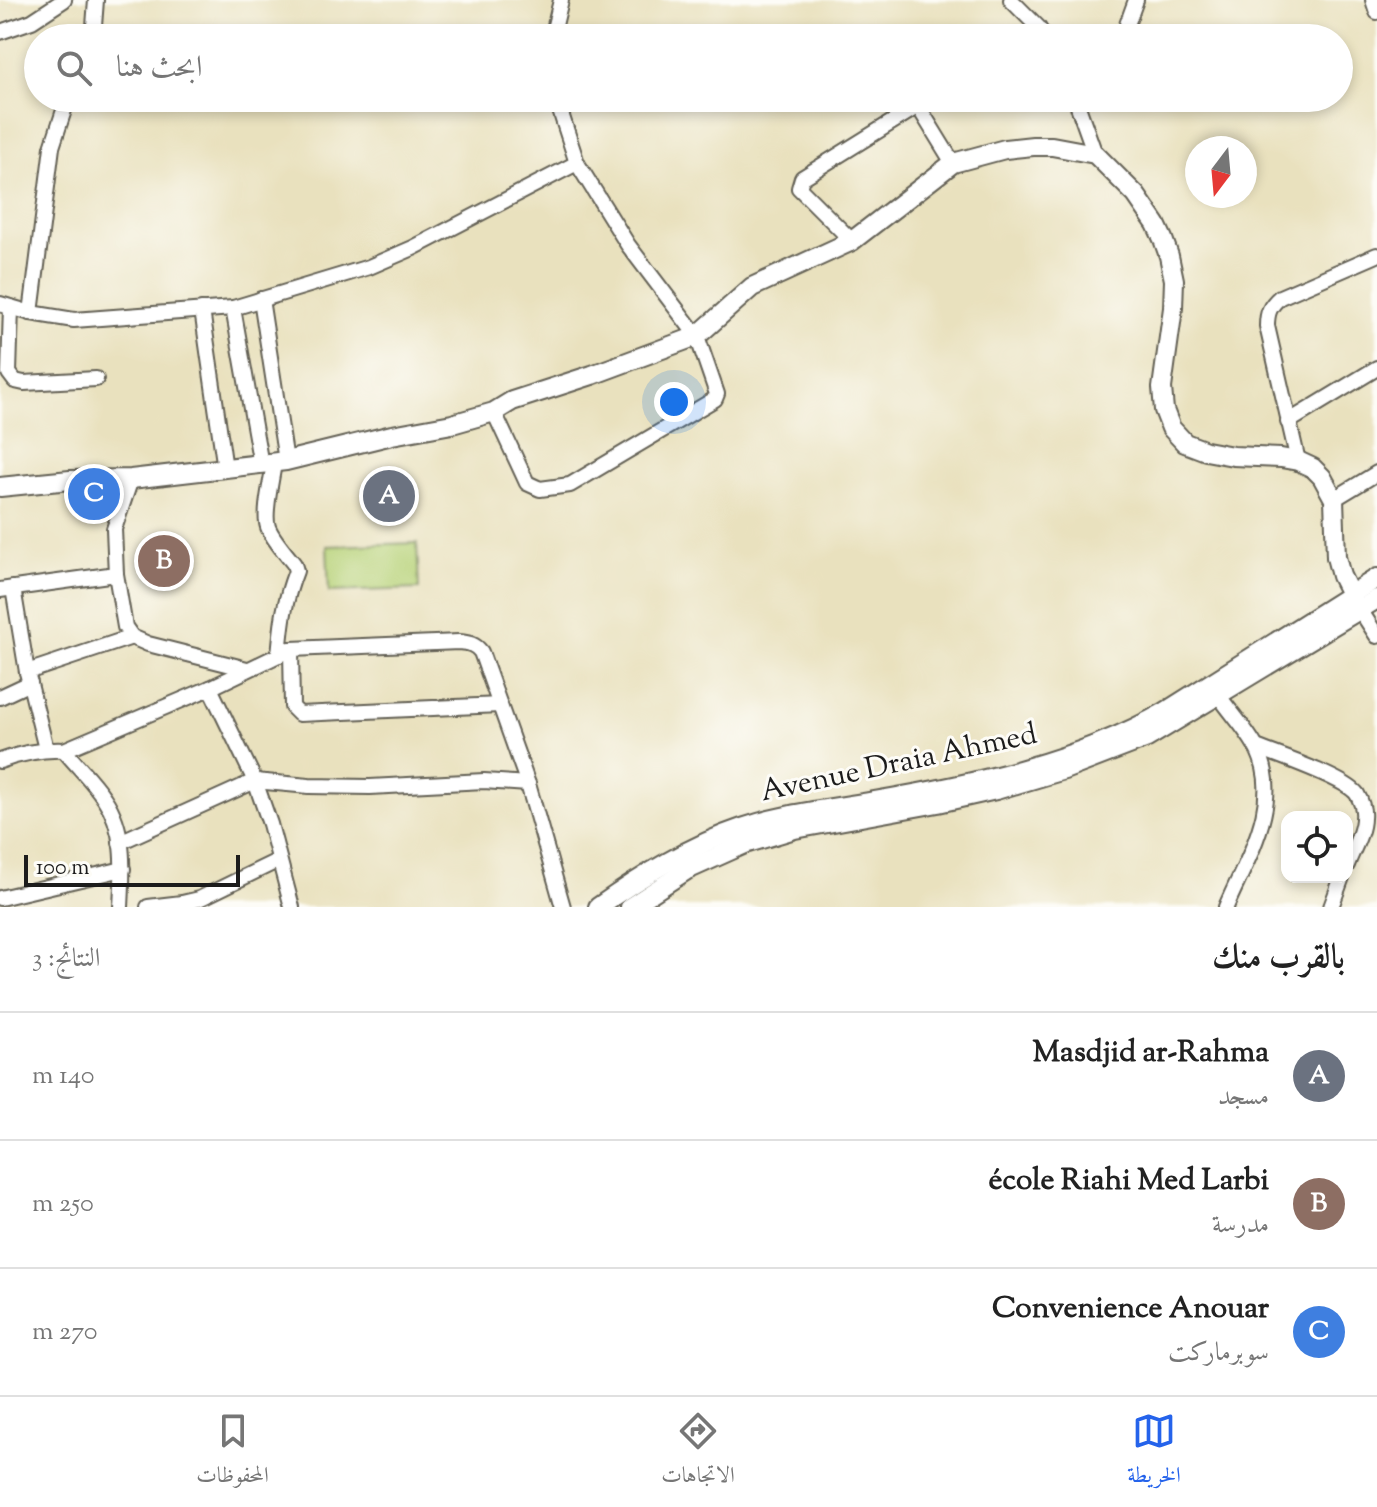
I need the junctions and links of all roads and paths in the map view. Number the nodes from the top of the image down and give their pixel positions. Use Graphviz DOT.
graph roads {
  1 [pos="64,0"];
  2 [pos="96,0"];
  3 [pos="561,0"];
  4 [pos="1011,0"];
  5 [pos="1136,0"];
  6 [pos="1373,0"];
  7 [pos="1377,12"];
  8 [pos="94,24"];
  9 [pos="555,24"];
  10 [pos="1035,24"];
  11 [pos="1127,24"];
  12 [pos="0,32"];
  13 [pos="63,112"];
  14 [pos="561,112"];
  15 [pos="898,112"];
  16 [pos="919,112"];
  17 [pos="1080,112"];
  18 [pos="1095,154"];
  19 [pos="577,163"];
  20 [pos="953,163"];
  21 [pos="852,241"];
  22 [pos="1377,255"];
  23 [pos="261,299"];
  24 [pos="6,305"];
  25 [pos="233,308"];
  26 [pos="202,310"];
  27 [pos="31,313"];
  28 [pos="697,336"];
  29 [pos="1377,368"];
  30 [pos="96,379"];
  31 [pos="494,412"];
  32 [pos="1288,422"];
  33 [pos="1298,461"];
  34 [pos="274,463"];
  35 [pos="225,469"];
  36 [pos="1377,473"];
  37 [pos="131,479"];
  38 [pos="0,487"];
  39 [pos="1334,499"];
  40 [pos="116,574"];
  41 [pos="1377,578"];
  42 [pos="7,589"];
  43 [pos="1377,599"];
  44 [pos="1355,602"];
  45 [pos="1377,636"];
  46 [pos="132,637"];
  47 [pos="285,652"];
  48 [pos="247,669"];
  49 [pos="28,677"];
  50 [pos="210,688"];
  51 [pos="1219,696"];
  52 [pos="0,697"];
  53 [pos="500,705"];
  54 [pos="1256,747"];
  55 [pos="46,749"];
  56 [pos="64,750"];
  57 [pos="0,761"];
  58 [pos="255,781"];
  59 [pos="528,784"];
  60 [pos="874,808"];
  61 [pos="120,842"];
  62 [pos="1353,850"];
  63 [pos="279,860"];
  64 [pos="123,869"];
  65 [pos="1340,883"];
  66 [pos="0,898"];
  67 [pos="121,907"];
  68 [pos="148,907"];
  69 [pos="292,907"];
  70 [pos="563,907"];
  71 [pos="598,907"];
  72 [pos="630,907"];
  73 [pos="1226,907"];
  74 [pos="1331,907"];
  1 -- 12 [label="street"];
  2 -- 8 [label="street"];
  3 -- 9 [label="street"];
  4 -- 10 [label="street"];
  5 -- 11 [label="street"];
  6 -- 7 [label="street"];
  13 -- 27 [label="street"];
  14 -- 19 [label="street"];
  15 -- 21 [label="street"];
  16 -- 20 [label="street"];
  17 -- 18 [label="street"];
  18 -- 20 [label="street"];
  18 -- 33 [label="street"];
  19 -- 23 [label="street"];
  19 -- 28 [label="street"];
  20 -- 21 [label="street"];
  21 -- 28 [label="street"];
  22 -- 32 [label="street"];
  23 -- 25 [label="street"];
  23 -- 34 [label="street"];
  24 -- 27 [label="street"];
  24 -- 30 [label="street"];
  25 -- 26 [label="street"];
  25 -- 34 [label="street"];
  26 -- 27 [label="street"];
  26 -- 35 [label="street"];
  28 -- 31 [label="street"];
  28 -- 31 [label="street"];
  29 -- 32 [label="street"];
  31 -- 34 [label="street"];
  32 -- 33 [label="street"];
  33 -- 39 [label="street"];
  34 -- 35 [label="street"];
  34 -- 47 [label="street"];
  35 -- 37 [label="street"];
  36 -- 39 [label="street"];
  37 -- 38 [label="street"];
  37 -- 40 [label="street"];
  39 -- 44 [label="street"];
  40 -- 42 [label="street"];
  40 -- 46 [label="street"];
  41 -- 44 [label="street, Avenue Draia Ahmed"];
  42 -- 49 [label="street"];
  43 -- 44 [label="street, Avenue Draia Ahmed"];
  44 -- 45 [label="street"];
  44 -- 51 [label="street, Avenue Draia Ahmed"];
  44 -- 60 [label="street, Avenue Draia Ahmed"];
  46 -- 48 [label="street"];
  46 -- 49 [label="street"];
  47 -- 48 [label="street"];
  47 -- 53 [label="street"];
  47 -- 53 [label="street"];
  48 -- 50 [label="street"];
  49 -- 52 [label="street"];
  49 -- 55 [label="street"];
  50 -- 56 [label="street"];
  50 -- 58 [label="street"];
  51 -- 54 [label="street"];
  51 -- 60 [label="street, Avenue Draia Ahmed"];
  53 -- 59 [label="street"];
  54 -- 62 [label="street"];
  54 -- 73 [label="street"];
  55 -- 56 [label="street"];
  55 -- 57 [label="street"];
  56 -- 61 [label="street"];
  58 -- 59 [label="street"];
  58 -- 61 [label="street"];
  58 -- 63 [label="street"];
  59 -- 70 [label="street"];
  60 -- 71 [label="street, Avenue Draia Ahmed"];
  60 -- 72 [label="street, Avenue Draia Ahmed"];
  61 -- 64 [label="street"];
  63 -- 68 [label="street"];
  63 -- 69 [label="street"];
  64 -- 66 [label="street"];
  64 -- 67 [label="street"];
  65 -- 74 [label="street"];
}
